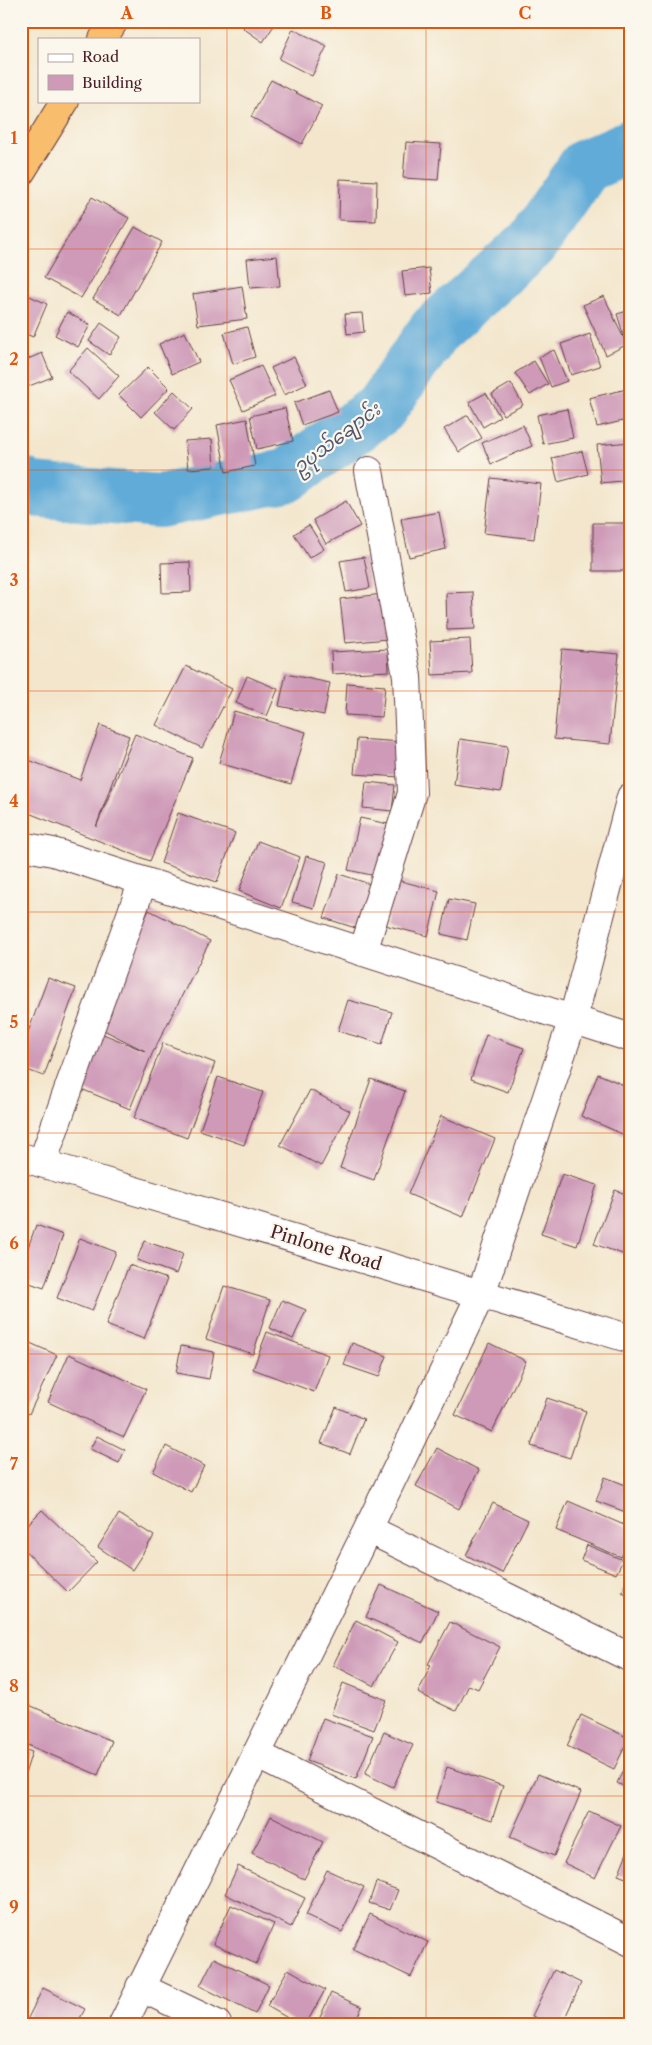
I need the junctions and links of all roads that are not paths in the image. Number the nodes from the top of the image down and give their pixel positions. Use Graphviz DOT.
graph roads {
  1 [pos="114,21"];
  2 [pos="104,38"];
  3 [pos="64,102"];
  4 [pos="21,172"];
  5 [pos="370,471"];
  6 [pos="631,797"];
  7 [pos="21,846"];
  8 [pos="143,881"];
  9 [pos="363,952"];
  10 [pos="574,1019"];
  11 [pos="631,1038"];
  12 [pos="31,1160"];
  13 [pos="481,1294"];
  14 [pos="631,1338"];
  15 [pos="368,1529"];
  16 [pos="631,1658"];
  17 [pos="256,1754"];
  18 [pos="631,1942"];
  19 [pos="140,1987"];
  20 [pos="123,2024"];
  21 [pos="217,2024"];
  1 -- 2 [label="highway"];
  3 -- 4 [label="highway"];
  5 -- 9 [label="street"];
  6 -- 10 [label="street"];
  7 -- 8 [label="street"];
  8 -- 9 [label="street"];
  8 -- 12 [label="street"];
  9 -- 10 [label="street"];
  10 -- 11 [label="street"];
  10 -- 13 [label="street"];
  12 -- 13 [label="street, Pinlone Road"];
  13 -- 14 [label="street, Pinlone Road"];
  13 -- 15 [label="street"];
  15 -- 16 [label="street"];
  15 -- 17 [label="street"];
  17 -- 18 [label="street"];
  17 -- 19 [label="street"];
  19 -- 20 [label="street"];
  19 -- 21 [label="street"];
}
